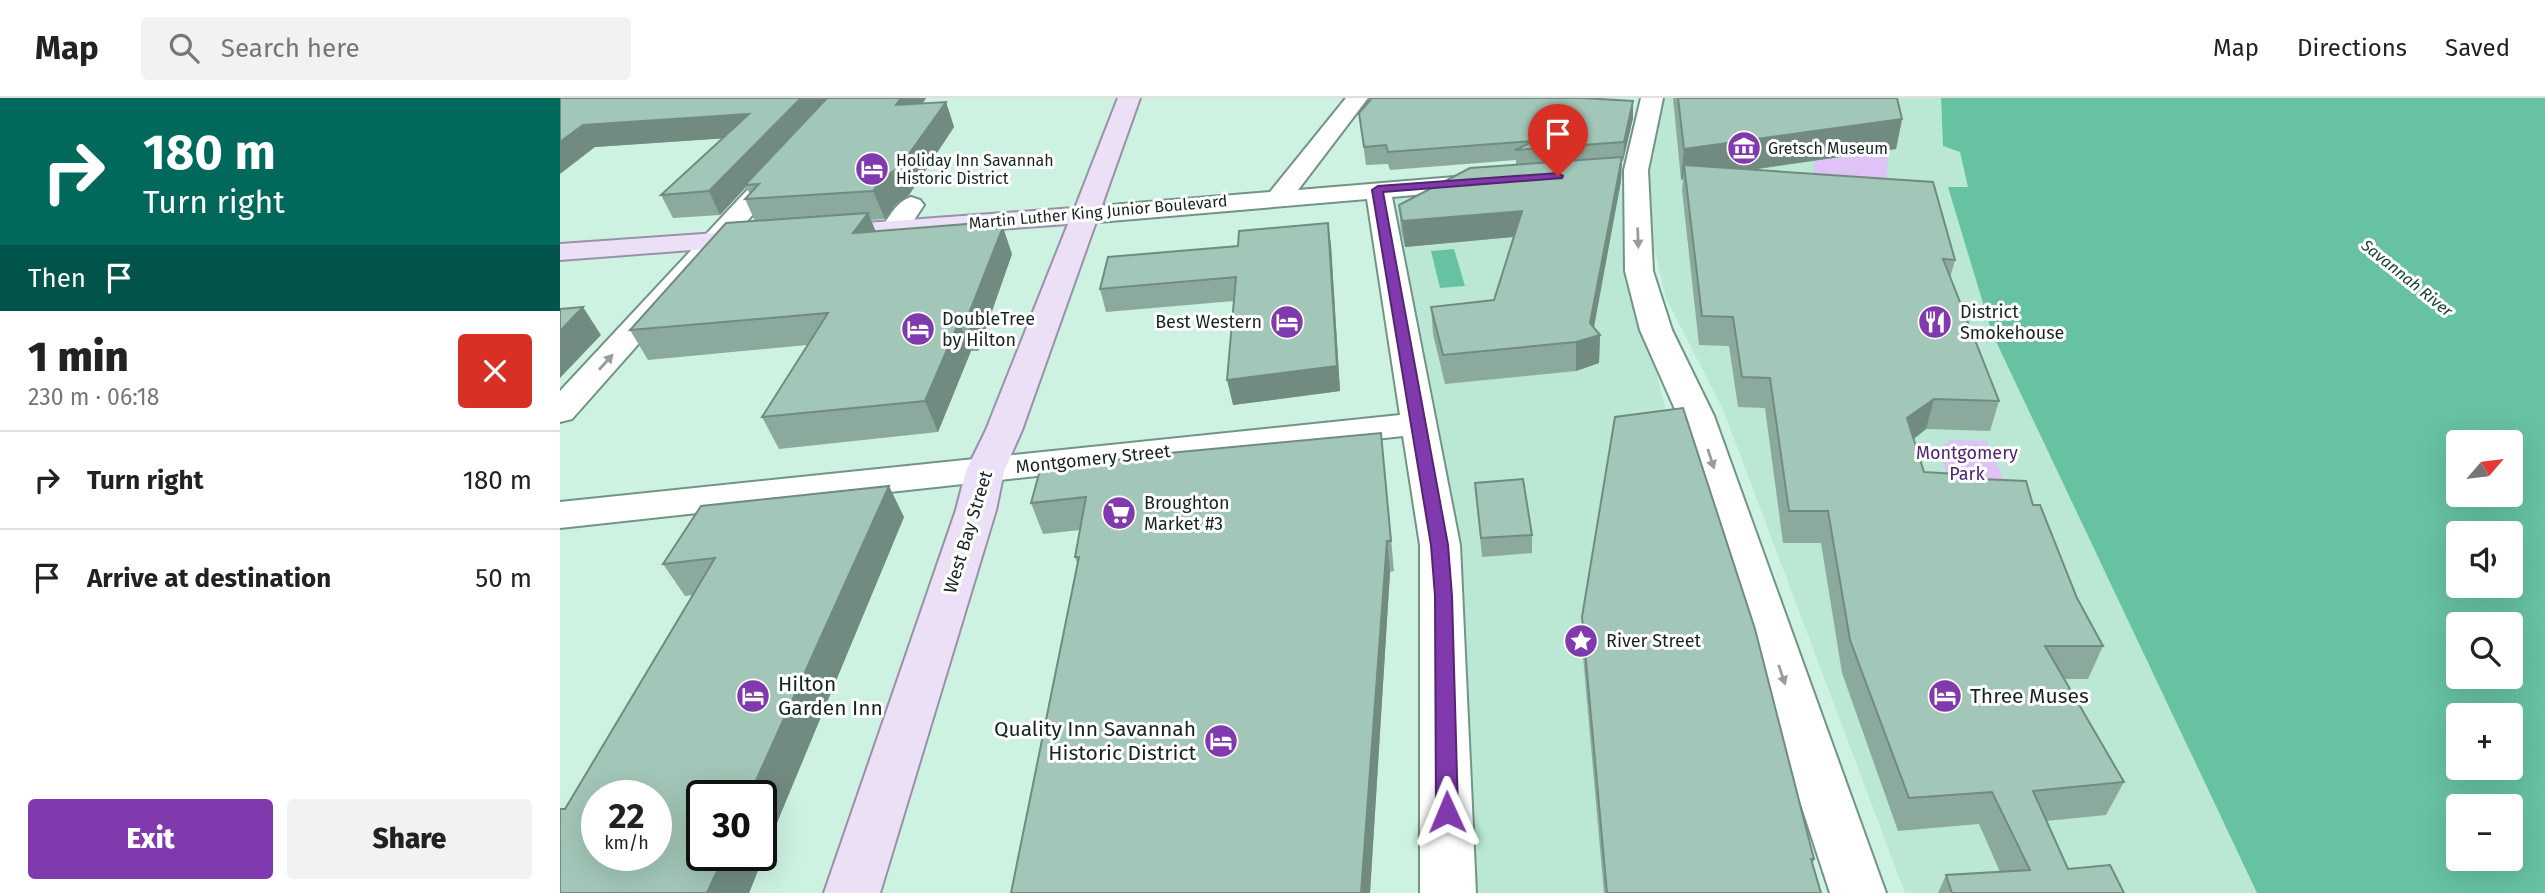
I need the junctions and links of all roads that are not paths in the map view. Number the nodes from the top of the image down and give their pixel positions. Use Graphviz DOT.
graph roads {
  1 [pos="845,98"];
  2 [pos="1129,98"];
  3 [pos="1357,98"];
  4 [pos="1652,98"];
  5 [pos="1514,179"];
  6 [pos="1378,190"];
  7 [pos="1279,197"];
  8 [pos="911,205"];
  9 [pos="1087,215"];
  10 [pos="894,229"];
  11 [pos="715,241"];
  12 [pos="560,252"];
  13 [pos="560,412"];
  14 [pos="1417,424"];
  15 [pos="985,471"];
  16 [pos="560,514"];
  17 [pos="852,893"];
  18 [pos="1448,893"];
  19 [pos="1858,893"];
  1 -- 11 [label="street"];
  2 -- 9 [label="main road, West Bay Street"];
  3 -- 7 [label="street"];
  4 -- 19 [label="street, one-way"];
  5 -- 6 [label="street, Martin Luther King Junior Boulevard"];
  6 -- 7 [label="street, Martin Luther King Junior Boulevard"];
  6 -- 14 [label="street"];
  7 -- 9 [label="street, Martin Luther King Junior Boulevard"];
  8 -- 10 [label="street"];
  9 -- 10 [label="main road, Martin Luther King Junior Boulevard"];
  9 -- 15 [label="main road, West Bay Street"];
  10 -- 11 [label="main road, Martin Luther King Junior Boulevard"];
  11 -- 12 [label="main road, Martin Luther King Junior Boulevard"];
  13 -- 11 [label="street, one-way"];
  14 -- 15 [label="street, Montgomery Street"];
  14 -- 18 [label="street"];
  15 -- 16 [label="street, Montgomery Street"];
  15 -- 17 [label="main road, West Bay Street"];
}
